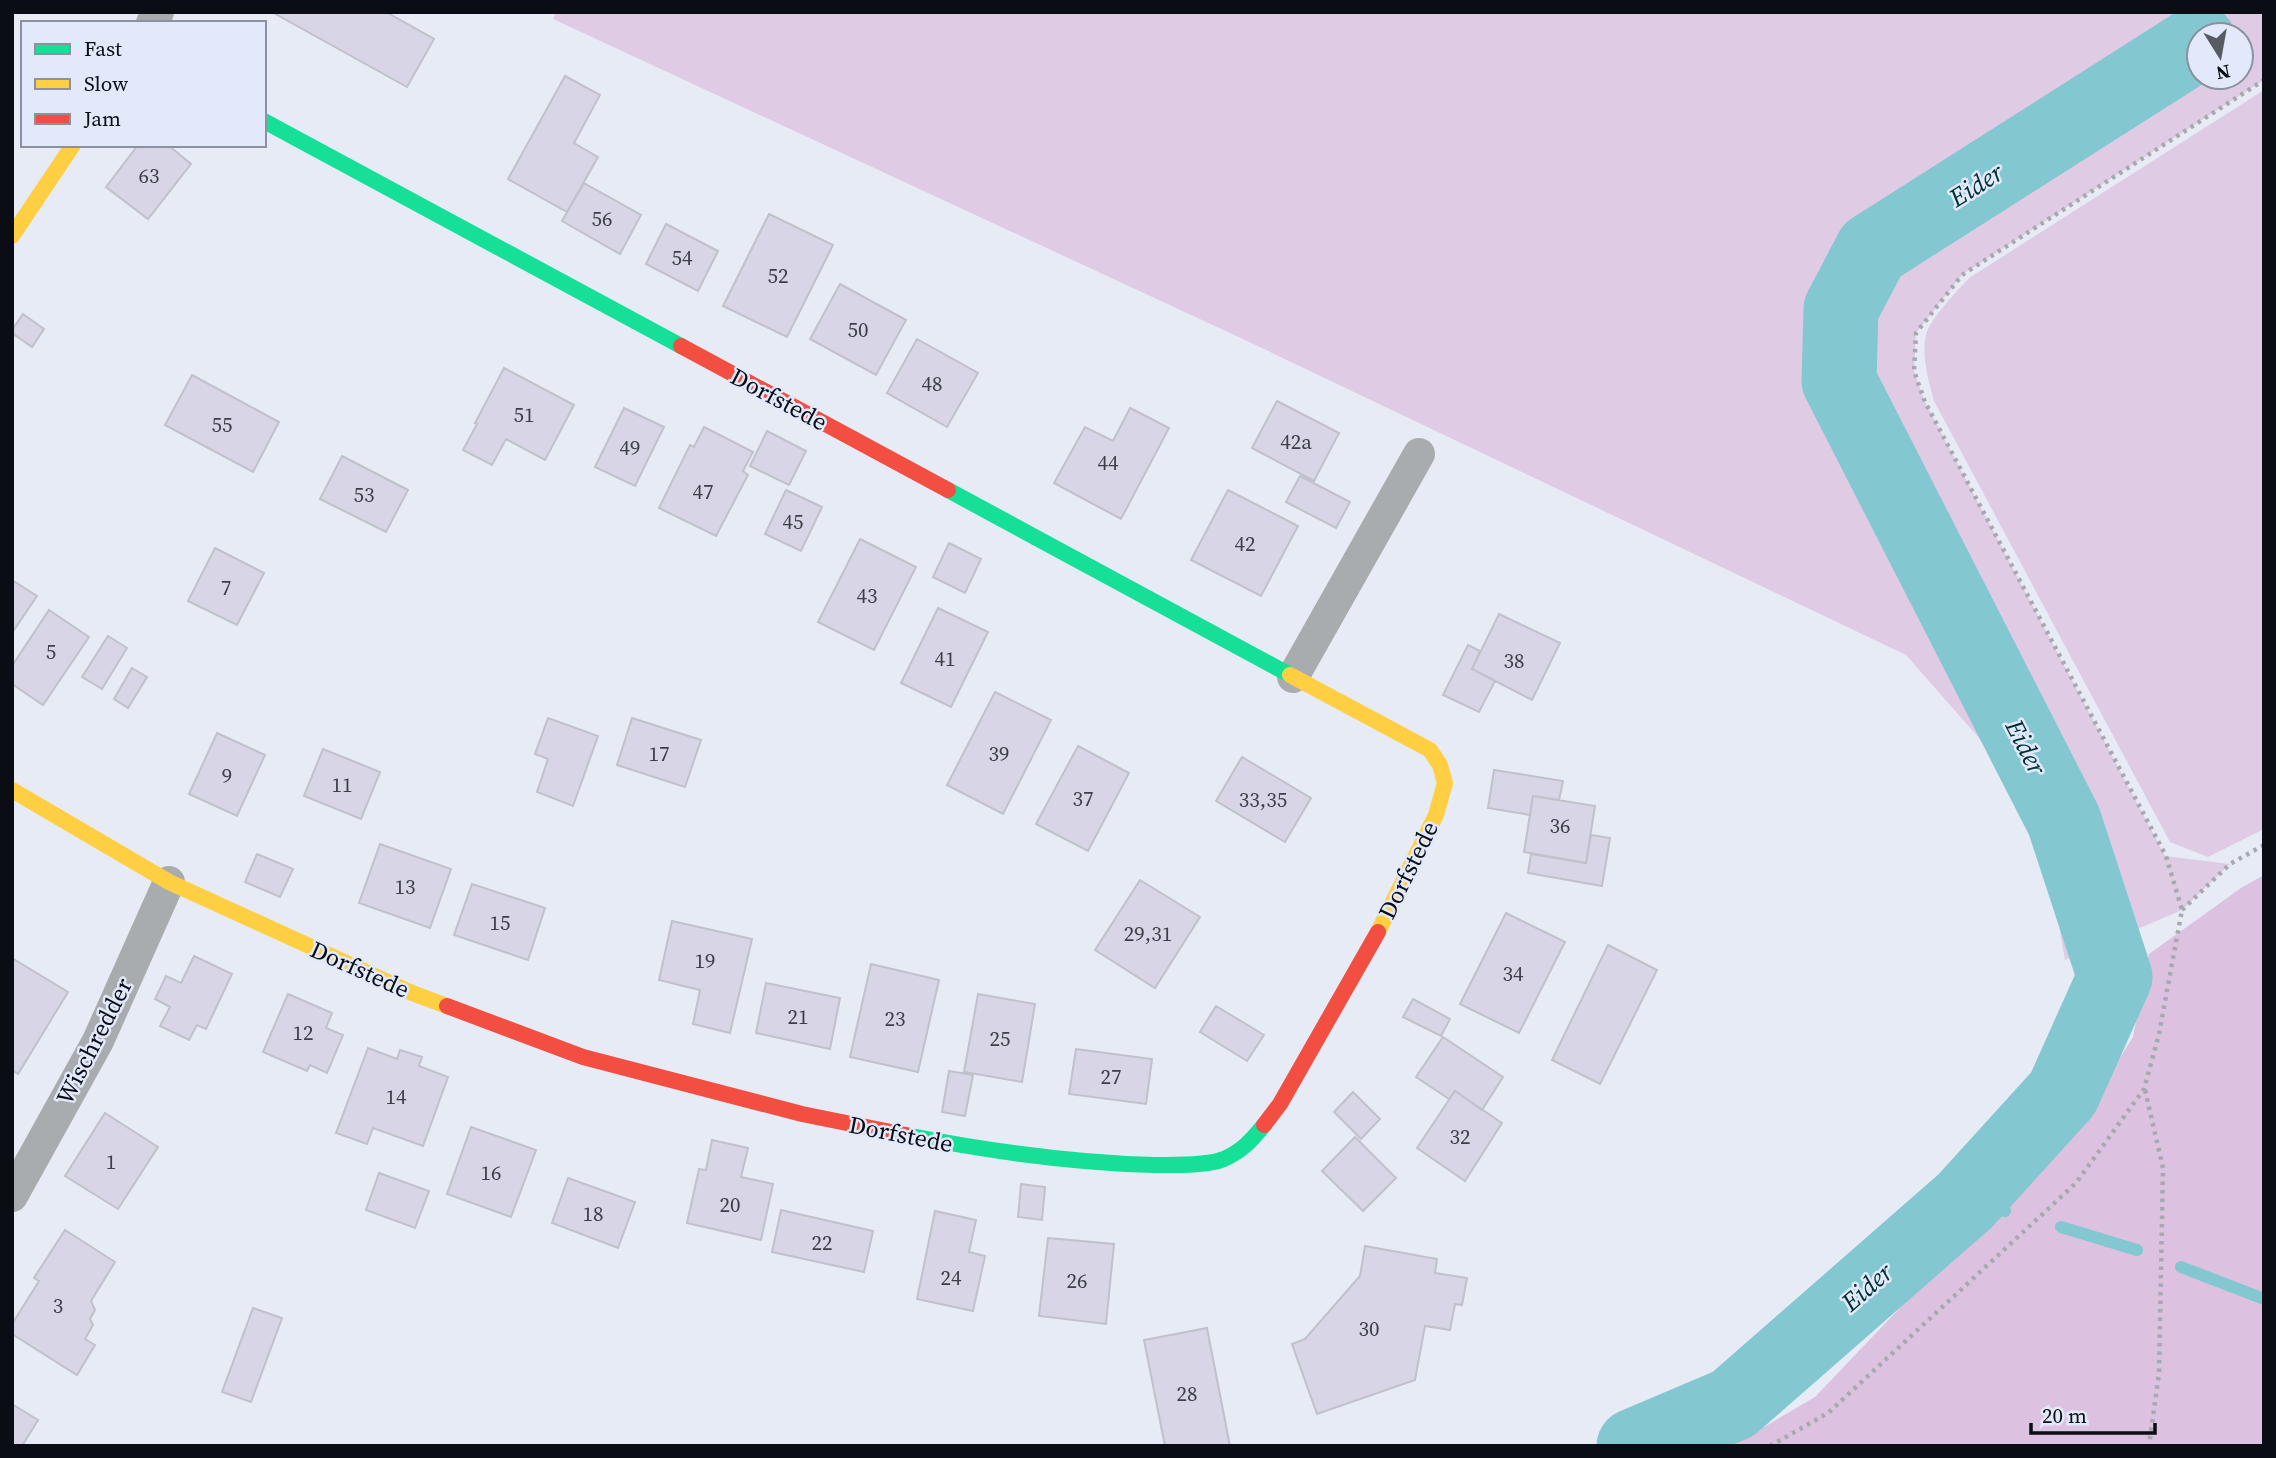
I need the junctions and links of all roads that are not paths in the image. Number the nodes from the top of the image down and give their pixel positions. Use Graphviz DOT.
graph roads {
  1 [pos="266,122"];
  2 [pos="72,147"];
  3 [pos="12,236"];
  4 [pos="1419,454"];
  5 [pos="1293,677"];
  6 [pos="12,790"];
  7 [pos="169,882"];
  8 [pos="12,1195"];
  1 -- 5 [label="street, Dorfstede"];
  2 -- 3 [label="street"];
  4 -- 5 [label="street"];
  5 -- 7 [label="street, Dorfstede"];
  6 -- 7 [label="street, Dorfstede"];
  7 -- 8 [label="street, Wischredder"];
}
